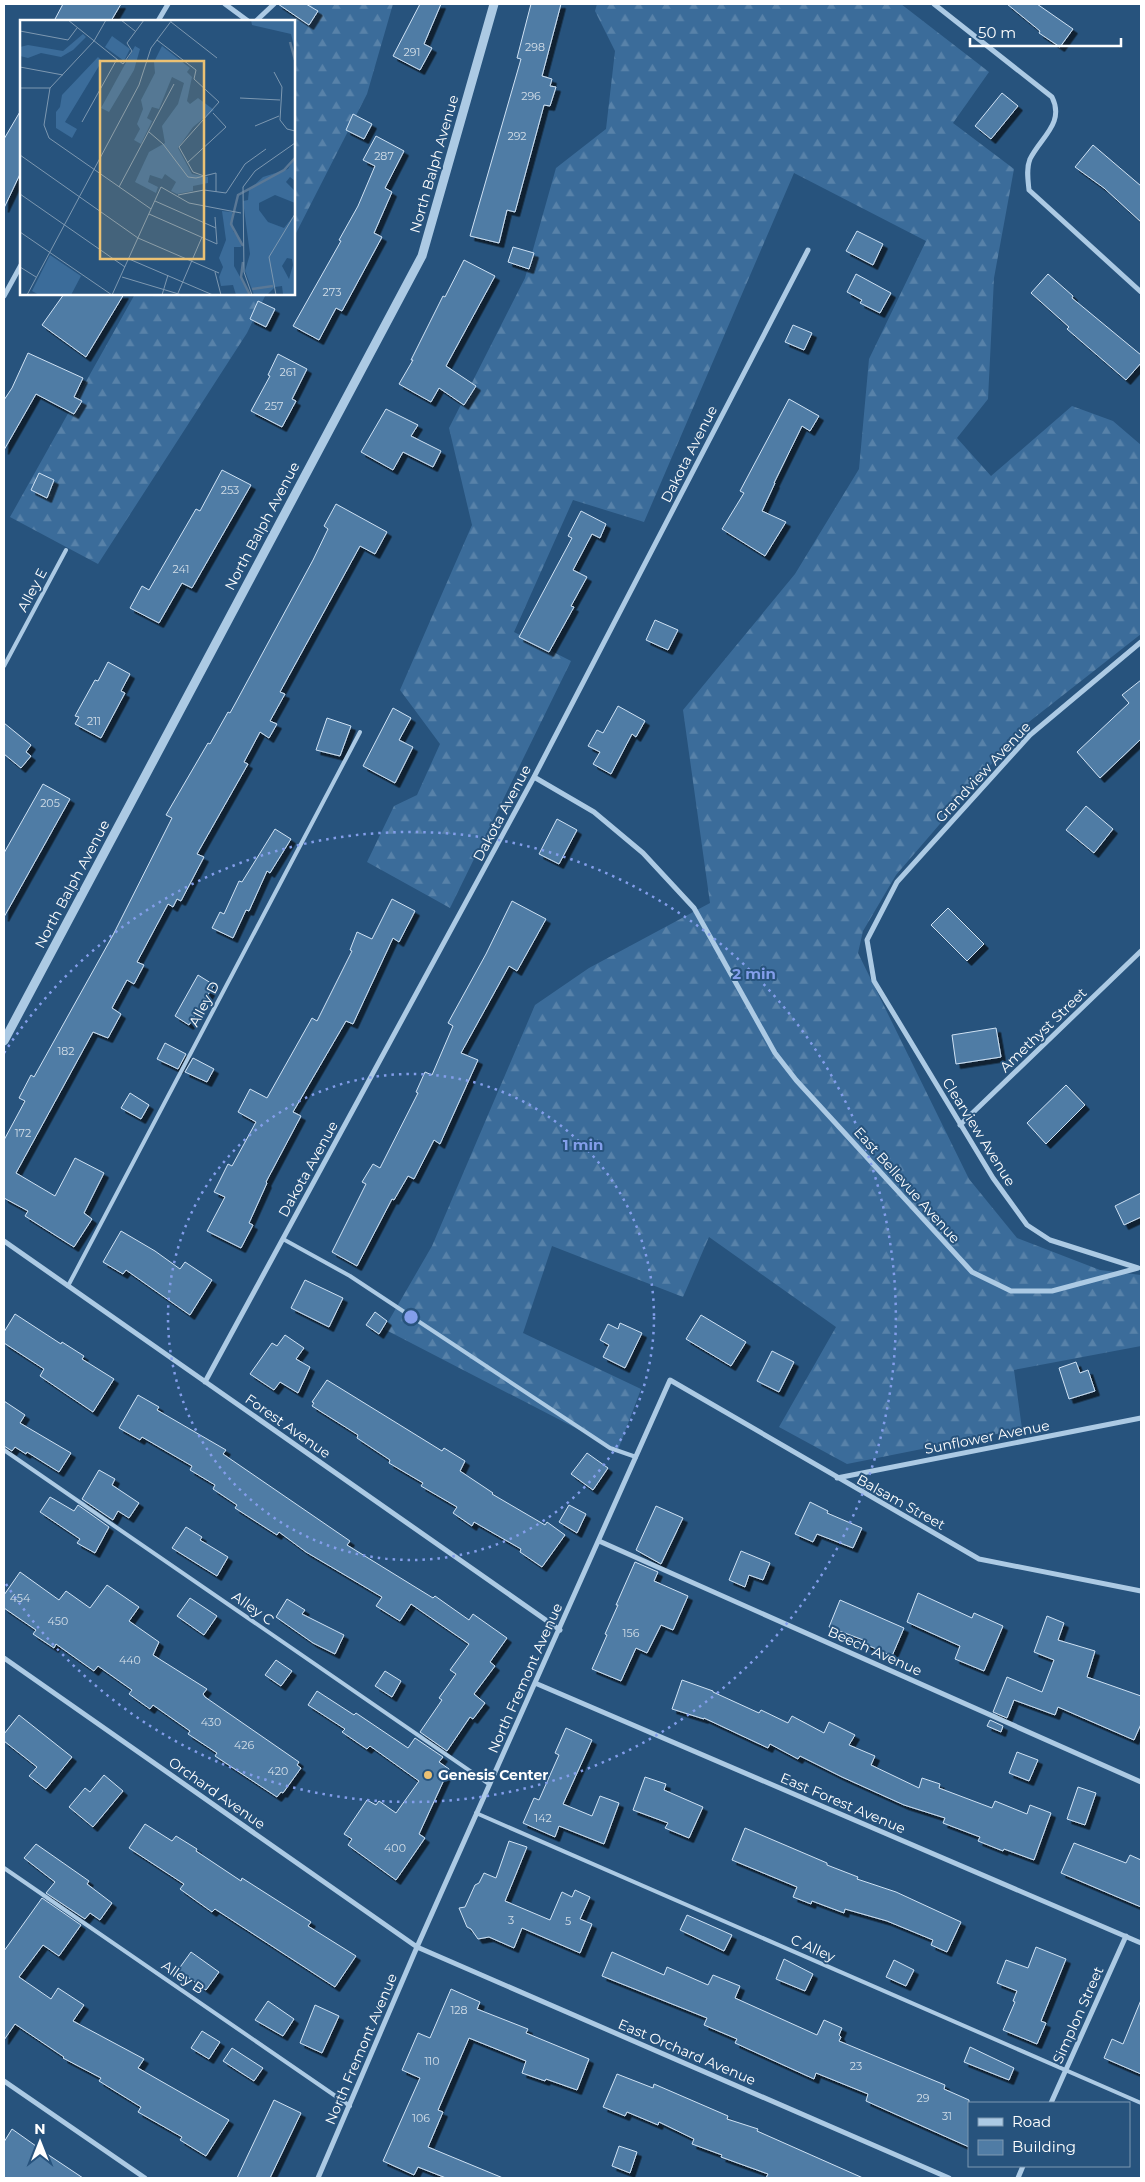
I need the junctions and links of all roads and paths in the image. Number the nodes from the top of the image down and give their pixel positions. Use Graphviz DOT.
graph roads {
  1 [pos="168,4"];
  2 [pos="225,4"];
  3 [pos="274,4"];
  4 [pos="494,4"];
  5 [pos="934,4"];
  6 [pos="159,20"];
  7 [pos="247,20"];
  8 [pos="257,20"];
  9 [pos="808,250"];
  10 [pos="20,267"];
  11 [pos="1141,292"];
  12 [pos="4,296"];
  13 [pos="66,550"];
  14 [pos="1141,642"];
  15 [pos="4,666"];
  16 [pos="360,732"];
  17 [pos="534,777"];
  18 [pos="867,940"];
  19 [pos="1141,951"];
  20 [pos="4,1041"];
  21 [pos="960,1125"];
  22 [pos="282,1240"];
  23 [pos="4,1241"];
  24 [pos="1140,1268"];
  25 [pos="68,1286"];
  26 [pos="670,1380"];
  27 [pos="205,1382"];
  28 [pos="1141,1418"];
  29 [pos="4,1450"];
  30 [pos="636,1457"];
  31 [pos="837,1478"];
  32 [pos="599,1541"];
  33 [pos="1141,1591"];
  34 [pos="560,1630"];
  35 [pos="4,1658"];
  36 [pos="535,1684"];
  37 [pos="1141,1782"];
  38 [pos="489,1784"];
  39 [pos="476,1813"];
  40 [pos="4,1868"];
  41 [pos="1126,1936"];
  42 [pos="1141,1943"];
  43 [pos="417,1947"];
  44 [pos="1065,2070"];
  45 [pos="4,2081"];
  46 [pos="1050,2102"];
  47 [pos="1141,2103"];
  48 [pos="350,2106"];
  49 [pos="145,2178"];
  50 [pos="320,2178"];
  51 [pos="949,2178"];
  1 -- 6 [label="street"];
  2 -- 7 [label="street"];
  3 -- 8 [label="street"];
  4 -- 20 [label="street, North Balph Avenue"];
  5 -- 11 [label="street"];
  9 -- 17 [label="street, Dakota Avenue"];
  10 -- 12 [label="street"];
  13 -- 15 [label="lane, Alley E"];
  14 -- 18 [label="street, Grandview Avenue"];
  16 -- 25 [label="lane, Alley D"];
  17 -- 22 [label="street, Dakota Avenue"];
  17 -- 24 [label="street, East Bellevue Avenue"];
  18 -- 21 [label="street, Clearview Avenue"];
  19 -- 21 [label="street, Amethyst Street"];
  21 -- 24 [label="street, Clearview Avenue"];
  22 -- 27 [label="street, Dakota Avenue"];
  22 -- 30 [label="lane"];
  23 -- 25 [label="street, Forest Avenue"];
  25 -- 27 [label="street, Forest Avenue"];
  26 -- 30 [label="street, North Fremont Avenue"];
  26 -- 31 [label="street, Balsam Street"];
  27 -- 34 [label="street, Forest Avenue"];
  28 -- 31 [label="street, Sunflower Avenue"];
  29 -- 38 [label="lane, Alley C"];
  30 -- 32 [label="street, North Fremont Avenue"];
  31 -- 33 [label="street, Balsam Street"];
  32 -- 34 [label="street, North Fremont Avenue"];
  32 -- 37 [label="street, Beech Avenue"];
  34 -- 36 [label="street, North Fremont Avenue"];
  35 -- 43 [label="street, Orchard Avenue"];
  36 -- 38 [label="street, North Fremont Avenue"];
  36 -- 41 [label="street, East Forest Avenue"];
  38 -- 39 [label="street, North Fremont Avenue"];
  39 -- 43 [label="street, North Fremont Avenue"];
  39 -- 44 [label="lane, C Alley"];
  40 -- 48 [label="lane, Alley B"];
  41 -- 42 [label="street, East Forest Avenue"];
  41 -- 44 [label="street, Simplon Street"];
  43 -- 48 [label="street, North Fremont Avenue"];
  43 -- 51 [label="street, East Orchard Avenue"];
  44 -- 46 [label="street, Simplon Street"];
  44 -- 47 [label="lane, C Alley"];
  45 -- 49 [label="street"];
  48 -- 50 [label="street, North Fremont Avenue"];
}
